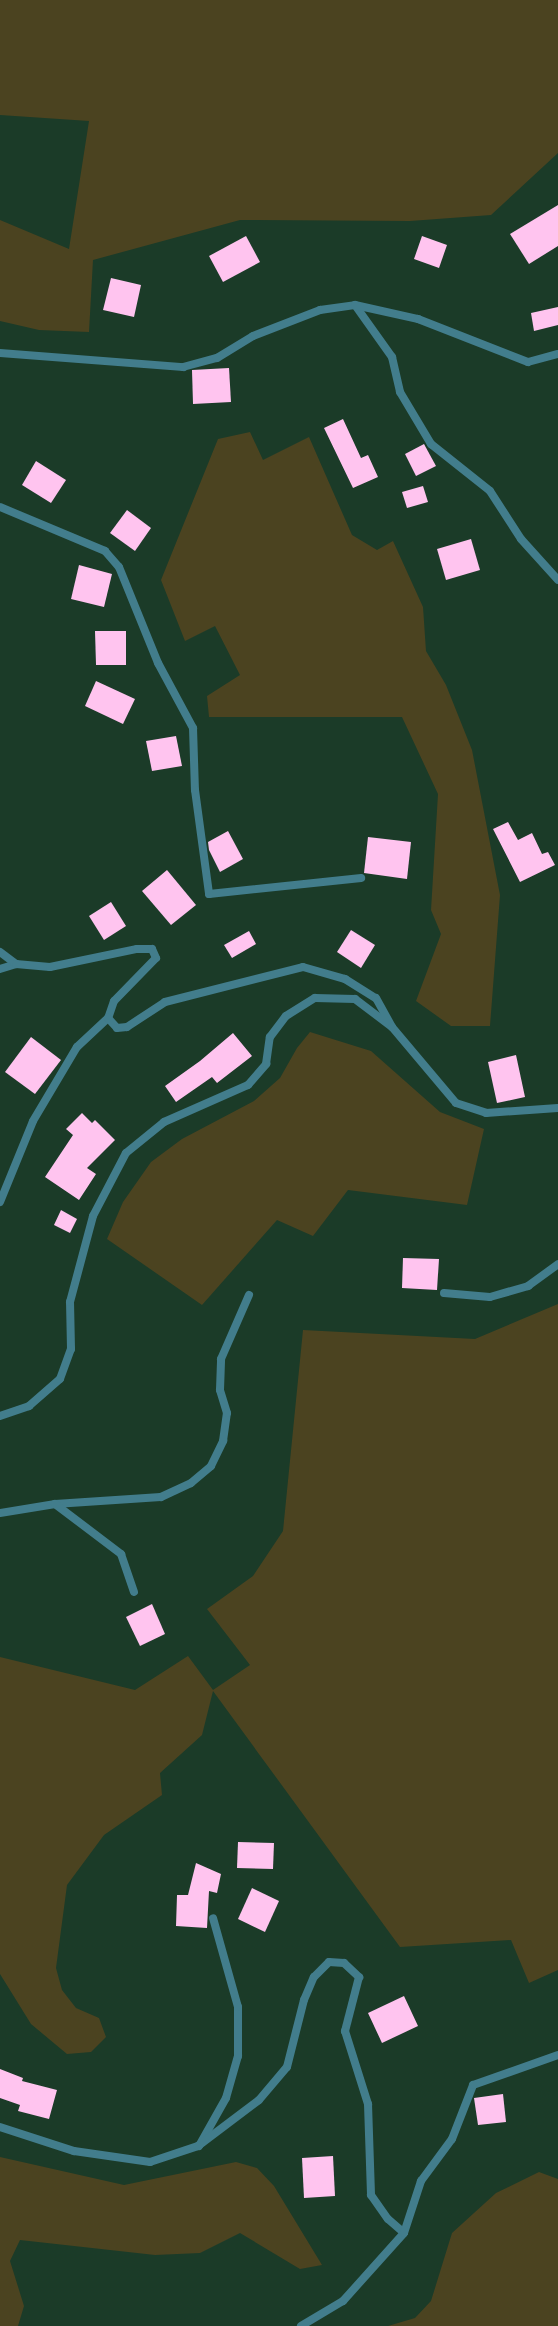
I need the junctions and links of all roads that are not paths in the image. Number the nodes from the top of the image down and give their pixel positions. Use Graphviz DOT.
graph roads {
  1 [pos="355,305"];
  2 [pos="0,353"];
  3 [pos="558,354"];
  4 [pos="0,507"];
  5 [pos="558,580"];
  6 [pos="361,878"];
  7 [pos="0,952"];
  8 [pos="16,964"];
  9 [pos="0,970"];
  10 [pos="108,1018"];
  11 [pos="392,1027"];
  12 [pos="558,1108"];
  13 [pos="0,1202"];
  14 [pos="558,1264"];
  15 [pos="444,1294"];
  16 [pos="249,1295"];
  17 [pos="0,1416"];
  18 [pos="54,1504"];
  19 [pos="0,1513"];
  20 [pos="134,1592"];
  21 [pos="213,1918"];
  22 [pos="558,2055"];
  23 [pos="0,2127"];
  24 [pos="198,2146"];
  25 [pos="404,2234"];
  26 [pos="301,2326"];
  1 -- 2 [label="street"];
  1 -- 3 [label="street"];
  1 -- 5 [label="street"];
  4 -- 6 [label="street"];
  7 -- 8 [label="street"];
  8 -- 9 [label="street"];
  8 -- 10 [label="street"];
  10 -- 11 [label="street"];
  10 -- 13 [label="street"];
  11 -- 12 [label="street"];
  11 -- 17 [label="street"];
  14 -- 15 [label="street"];
  16 -- 18 [label="street"];
  18 -- 19 [label="street"];
  18 -- 20 [label="street"];
  21 -- 24 [label="street"];
  22 -- 25 [label="street"];
  23 -- 24 [label="street"];
  24 -- 25 [label="street"];
  25 -- 26 [label="street"];
}
